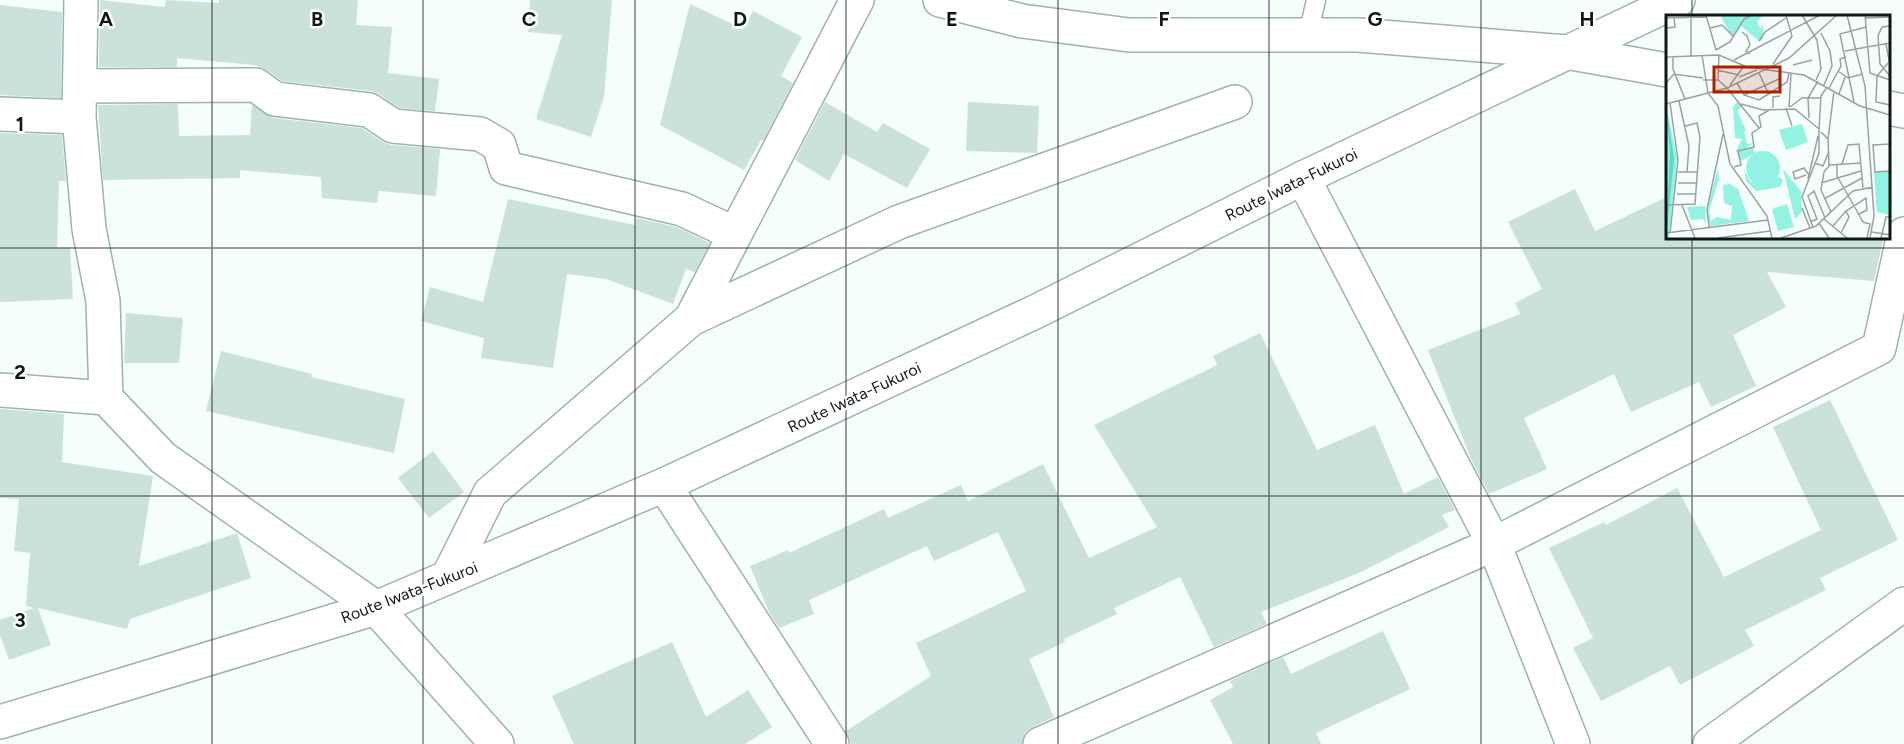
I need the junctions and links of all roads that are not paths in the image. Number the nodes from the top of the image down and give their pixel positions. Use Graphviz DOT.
graph roads {
  1 [pos="81,0"];
  2 [pos="857,0"];
  3 [pos="940,0"];
  4 [pos="1316,0"];
  5 [pos="1678,0"];
  6 [pos="1308,35"];
  7 [pos="1566,52"];
  8 [pos="1666,70"];
  9 [pos="79,102"];
  10 [pos="1235,102"];
  11 [pos="1889,108"];
  12 [pos="1904,111"];
  13 [pos="0,114"];
  14 [pos="1303,178"];
  15 [pos="735,234"];
  16 [pos="1904,234"];
  17 [pos="691,319"];
  18 [pos="0,390"];
  19 [pos="106,398"];
  20 [pos="664,485"];
  21 [pos="1494,544"];
  22 [pos="448,577"];
  23 [pos="1904,604"];
  24 [pos="376,608"];
  25 [pos="0,722"];
  26 [pos="497,744"];
  27 [pos="832,744"];
  28 [pos="1040,744"];
  29 [pos="1573,744"];
  30 [pos="1710,744"];
  1 -- 9 [label="street"];
  2 -- 15 [label="street"];
  3 -- 6 [label="street"];
  4 -- 6 [label="lane"];
  5 -- 7 [label="street, Route Iwata-Fukuroi"];
  6 -- 7 [label="street"];
  7 -- 8 [label="street"];
  7 -- 14 [label="street, Route Iwata-Fukuroi"];
  9 -- 13 [label="street"];
  9 -- 15 [label="street"];
  9 -- 19 [label="street"];
  10 -- 17 [label="street"];
  11 -- 12 [label="street"];
  14 -- 20 [label="street, Route Iwata-Fukuroi"];
  14 -- 21 [label="street"];
  15 -- 17 [label="street"];
  16 -- 21 [label="street"];
  17 -- 22 [label="street"];
  18 -- 19 [label="street"];
  19 -- 24 [label="street"];
  20 -- 22 [label="street, Route Iwata-Fukuroi"];
  20 -- 27 [label="street"];
  21 -- 28 [label="street"];
  21 -- 29 [label="street"];
  22 -- 24 [label="street, Route Iwata-Fukuroi"];
  23 -- 30 [label="street"];
  24 -- 25 [label="street, Route Iwata-Fukuroi"];
  24 -- 26 [label="street"];
}
